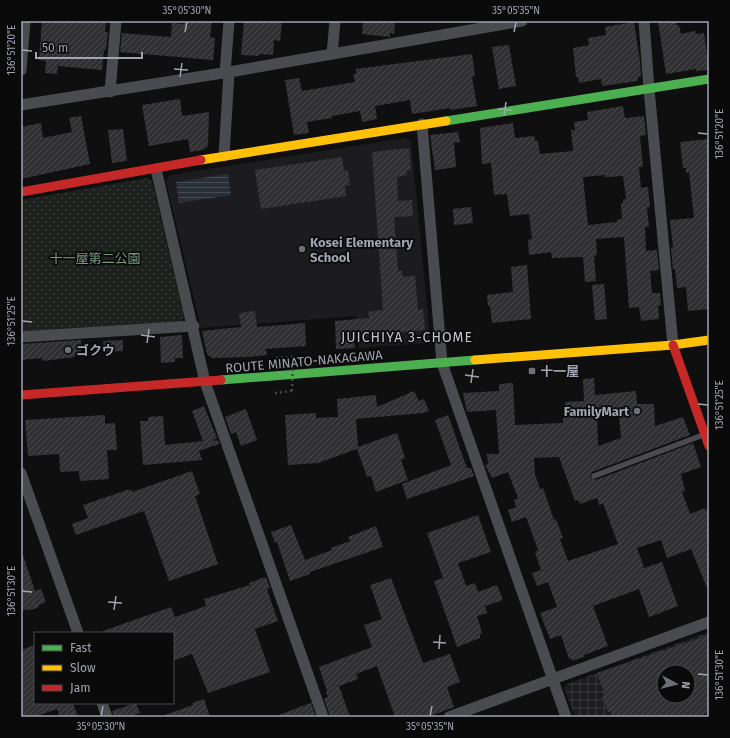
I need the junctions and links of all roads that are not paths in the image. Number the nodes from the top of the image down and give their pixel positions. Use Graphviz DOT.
graph roads {
  1 [pos="25,21"];
  2 [pos="116,21"];
  3 [pos="229,21"];
  4 [pos="334,21"];
  5 [pos="522,21"];
  6 [pos="644,21"];
  7 [pos="468,26"];
  8 [pos="332,54"];
  9 [pos="21,70"];
  10 [pos="227,72"];
  11 [pos="709,79"];
  12 [pos="649,89"];
  13 [pos="110,92"];
  14 [pos="21,106"];
  15 [pos="422,124"];
  16 [pos="224,156"];
  17 [pos="156,168"];
  18 [pos="21,192"];
  19 [pos="194,326"];
  20 [pos="21,337"];
  21 [pos="709,340"];
  22 [pos="673,345"];
  23 [pos="442,363"];
  24 [pos="206,382"];
  25 [pos="21,395"];
  26 [pos="705,434"];
  27 [pos="709,446"];
  28 [pos="21,473"];
  29 [pos="594,476"];
  30 [pos="709,622"];
  31 [pos="78,632"];
  32 [pos="553,679"];
  33 [pos="102,704"];
  34 [pos="107,717"];
  35 [pos="324,717"];
  36 [pos="449,717"];
  37 [pos="566,717"];
  1 -- 9 [label="street"];
  2 -- 13 [label="street"];
  3 -- 10 [label="street"];
  4 -- 8 [label="street"];
  5 -- 7 [label="street"];
  6 -- 12 [label="street"];
  7 -- 8 [label="street"];
  8 -- 10 [label="street"];
  10 -- 13 [label="street"];
  10 -- 16 [label="street"];
  11 -- 12 [label="street"];
  12 -- 15 [label="street"];
  12 -- 22 [label="street"];
  13 -- 14 [label="street"];
  15 -- 16 [label="street"];
  15 -- 23 [label="street"];
  16 -- 17 [label="street"];
  17 -- 18 [label="street"];
  17 -- 19 [label="street"];
  19 -- 20 [label="street"];
  19 -- 24 [label="street"];
  21 -- 22 [label="street, ROUTE MINATO-NAKAGAWA"];
  22 -- 23 [label="street, ROUTE MINATO-NAKAGAWA"];
  22 -- 26 [label="street"];
  23 -- 24 [label="street, ROUTE MINATO-NAKAGAWA"];
  23 -- 32 [label="street"];
  24 -- 25 [label="street, ROUTE MINATO-NAKAGAWA"];
  24 -- 35 [label="street"];
  26 -- 27 [label="street"];
  26 -- 29 [label="lane"];
  28 -- 31 [label="street"];
  30 -- 32 [label="street"];
  32 -- 36 [label="street"];
  32 -- 37 [label="street"];
  33 -- 34 [label="street"];
}
